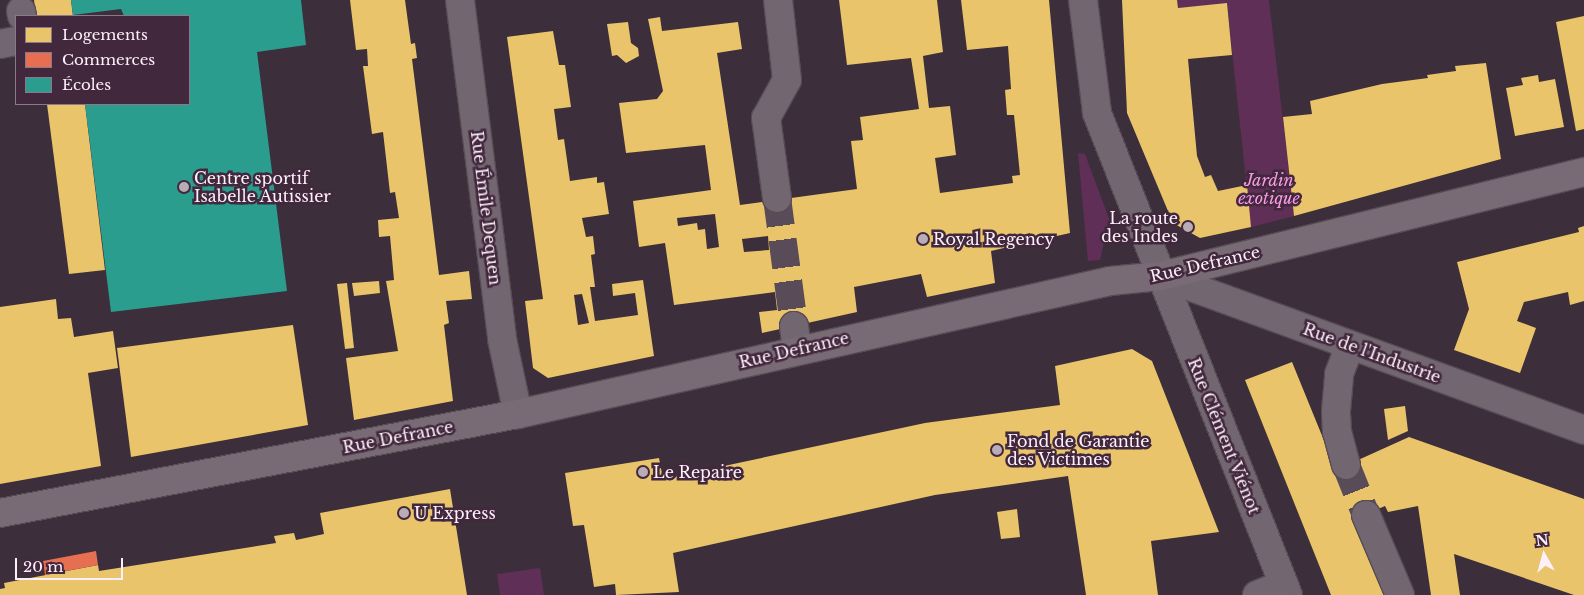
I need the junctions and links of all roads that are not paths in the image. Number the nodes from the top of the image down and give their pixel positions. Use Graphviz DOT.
graph roads {
  1 [pos="460,0"];
  2 [pos="778,0"];
  3 [pos="1082,0"];
  4 [pos="15,41"];
  5 [pos="0,44"];
  6 [pos="1584,172"];
  7 [pos="777,198"];
  8 [pos="1161,276"];
  9 [pos="1350,345"];
  10 [pos="518,414"];
  11 [pos="1584,430"];
  12 [pos="1346,465"];
  13 [pos="0,513"];
  14 [pos="1366,514"];
  15 [pos="1286,589"];
  16 [pos="1257,595"];
  17 [pos="1400,595"];
  1 -- 10 [label="street, Rue Émile Dequen"];
  2 -- 7 [label="street"];
  3 -- 8 [label="street, Rue Clément Viénot"];
  4 -- 5 [label="street"];
  6 -- 8 [label="main road, Rue Defrance"];
  8 -- 9 [label="street, Rue de l'Industrie"];
  8 -- 10 [label="main road, Rue Defrance"];
  8 -- 15 [label="street, Rue Clément Viénot"];
  9 -- 11 [label="street, Rue de l'Industrie"];
  9 -- 12 [label="street"];
  10 -- 13 [label="main road, Rue Defrance"];
  14 -- 17 [label="street"];
  15 -- 16 [label="street"];
}
